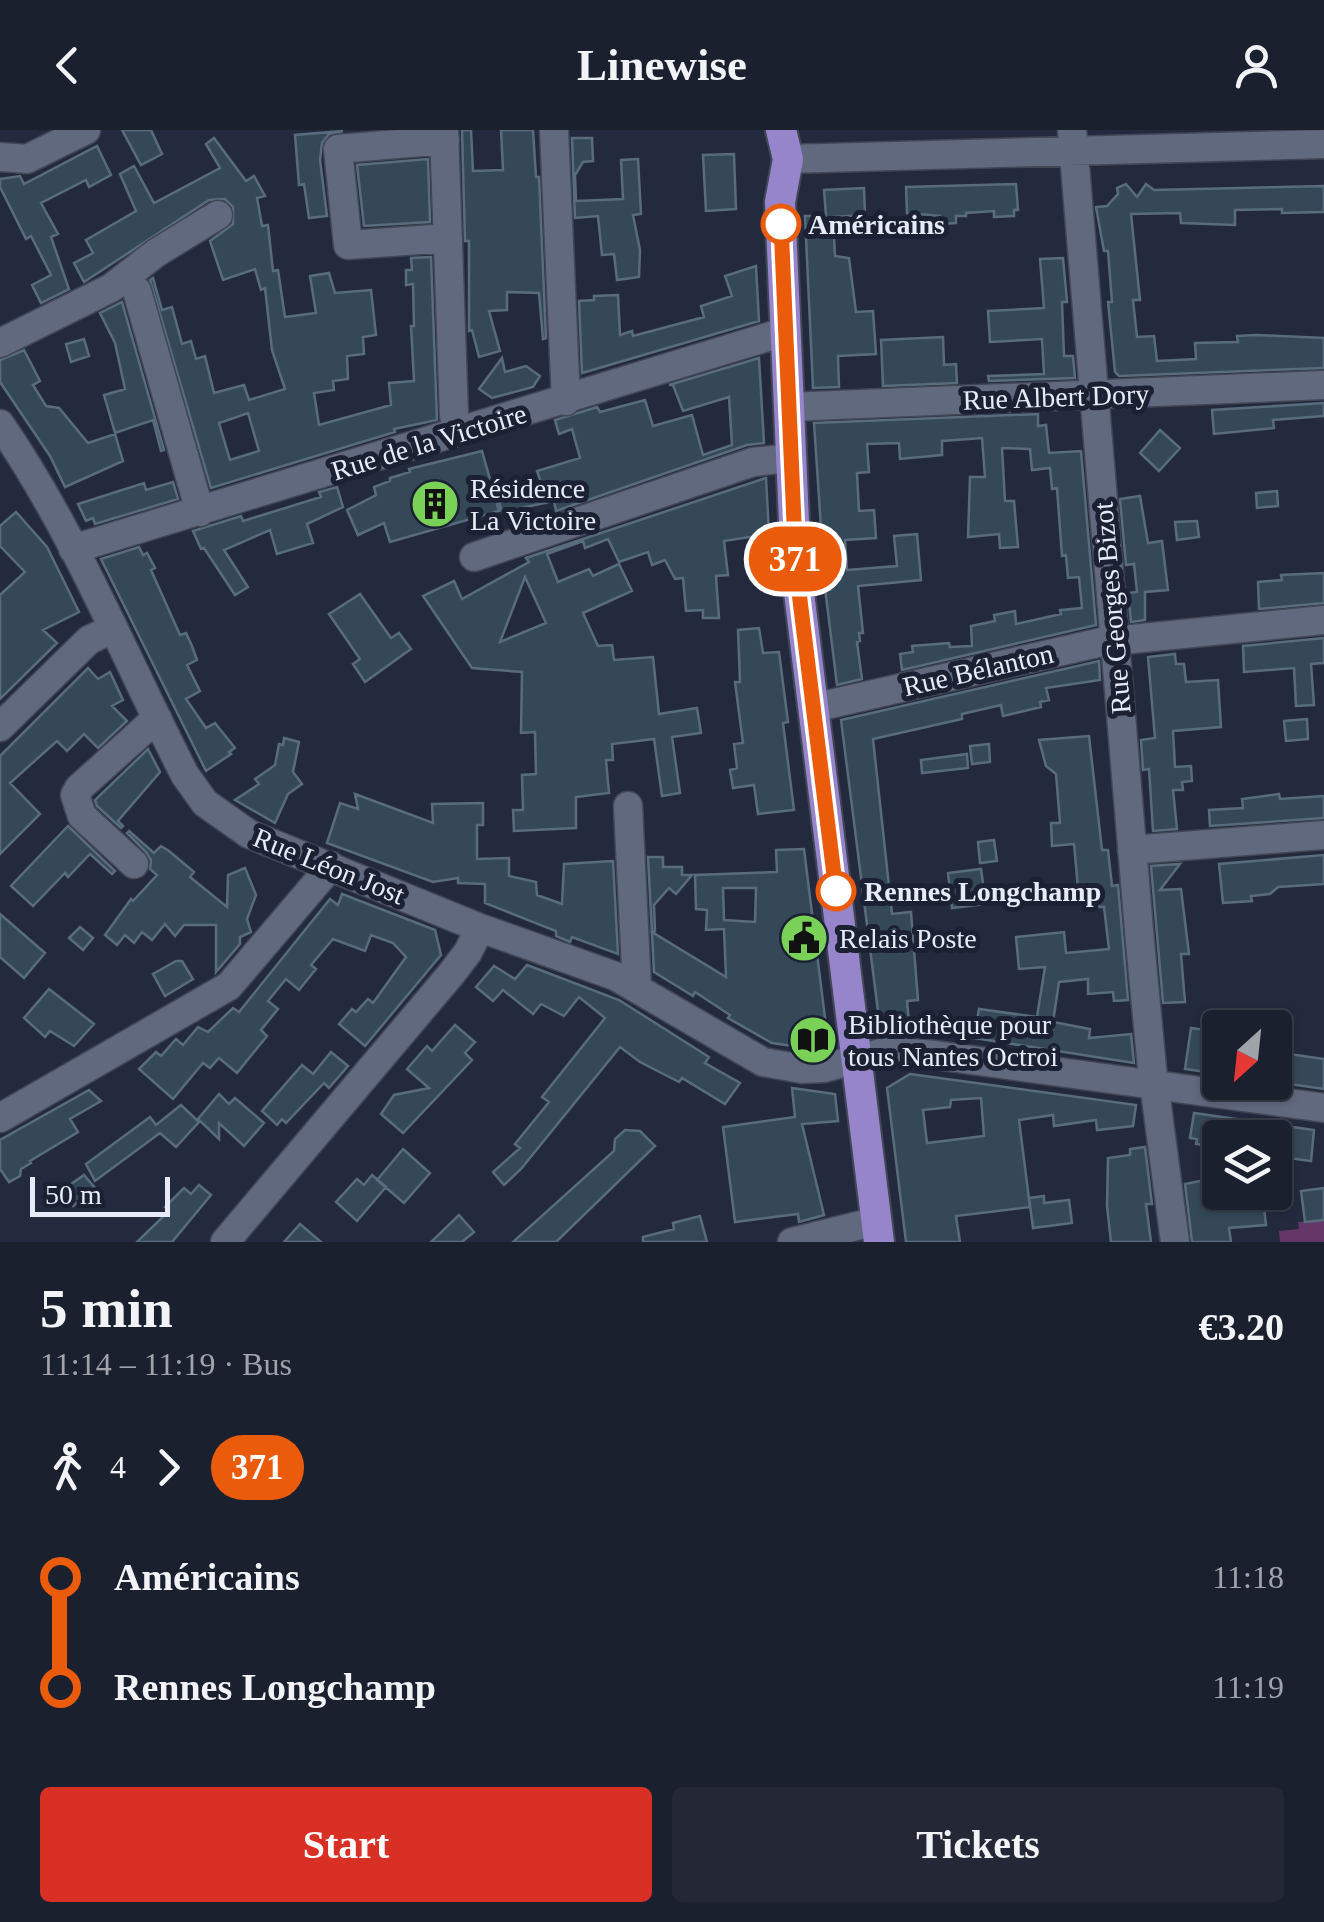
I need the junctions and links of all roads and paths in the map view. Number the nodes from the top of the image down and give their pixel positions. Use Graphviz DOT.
graph roads {
  1 [pos="86,130"];
  2 [pos="554,130"];
  3 [pos="445,135"];
  4 [pos="1073,141"];
  5 [pos="784,144"];
  6 [pos="1324,144"];
  7 [pos="0,158"];
  8 [pos="218,216"];
  9 [pos="448,238"];
  10 [pos="137,291"];
  11 [pos="784,332"];
  12 [pos="0,344"];
  13 [pos="1324,385"];
  14 [pos="1094,396"];
  15 [pos="566,400"];
  16 [pos="788,407"];
  17 [pos="459,432"];
  18 [pos="4,440"];
  19 [pos="790,458"];
  20 [pos="200,512"];
  21 [pos="72,549"];
  22 [pos="474,557"];
  23 [pos="1324,620"];
  24 [pos="112,629"];
  25 [pos="1115,640"];
  26 [pos="813,708"];
  27 [pos="157,718"];
  28 [pos="0,726"];
  29 [pos="628,806"];
  30 [pos="1324,835"];
  31 [pos="1132,850"];
  32 [pos="134,864"];
  33 [pos="331,866"];
  34 [pos="480,928"];
  35 [pos="636,988"];
  36 [pos="855,1059"];
  37 [pos="1154,1085"];
  38 [pos="1324,1108"];
  39 [pos="0,1118"];
  40 [pos="878,1231"];
  41 [pos="226,1242"];
  42 [pos="792,1242"];
  43 [pos="1175,1242"];
  1 -- 7 [label="street"];
  2 -- 15 [label="street"];
  3 -- 9 [label="street"];
  3 -- 9 [label="street"];
  4 -- 5 [label="street"];
  4 -- 6 [label="street"];
  4 -- 14 [label="street, Rue Georges Bizot"];
  5 -- 11 [label="main road"];
  8 -- 12 [label="street"];
  9 -- 17 [label="street"];
  10 -- 20 [label="street"];
  11 -- 15 [label="street, Rue de la Victoire"];
  11 -- 16 [label="main road"];
  13 -- 14 [label="street, Rue Albert Dory"];
  14 -- 16 [label="street, Rue Albert Dory"];
  14 -- 25 [label="street, Rue Georges Bizot"];
  15 -- 17 [label="street, Rue de la Victoire"];
  16 -- 19 [label="main road"];
  17 -- 20 [label="street, Rue de la Victoire"];
  18 -- 21 [label="street, Rue Léon Jost"];
  19 -- 22 [label="street"];
  19 -- 26 [label="main road"];
  20 -- 21 [label="street, Rue de la Victoire"];
  21 -- 24 [label="street, Rue Léon Jost"];
  23 -- 25 [label="street, Rue Bélanton"];
  24 -- 27 [label="street, Rue Léon Jost"];
  24 -- 28 [label="street"];
  25 -- 26 [label="street, Rue Bélanton"];
  25 -- 31 [label="street, Rue Georges Bizot"];
  26 -- 36 [label="main road"];
  27 -- 32 [label="street"];
  27 -- 33 [label="street, Rue Léon Jost"];
  29 -- 35 [label="street"];
  30 -- 31 [label="street"];
  31 -- 37 [label="street, Rue Georges Bizot"];
  33 -- 34 [label="street, Rue Léon Jost"];
  33 -- 39 [label="street"];
  34 -- 35 [label="street, Rue Léon Jost"];
  34 -- 41 [label="street"];
  35 -- 36 [label="street, Rue Léon Jost"];
  36 -- 37 [label="street, Rue Léon Jost"];
  36 -- 40 [label="main road"];
  37 -- 38 [label="street, Rue Léon Jost"];
  37 -- 43 [label="street, Rue Georges Bizot"];
  40 -- 42 [label="street"];
}
